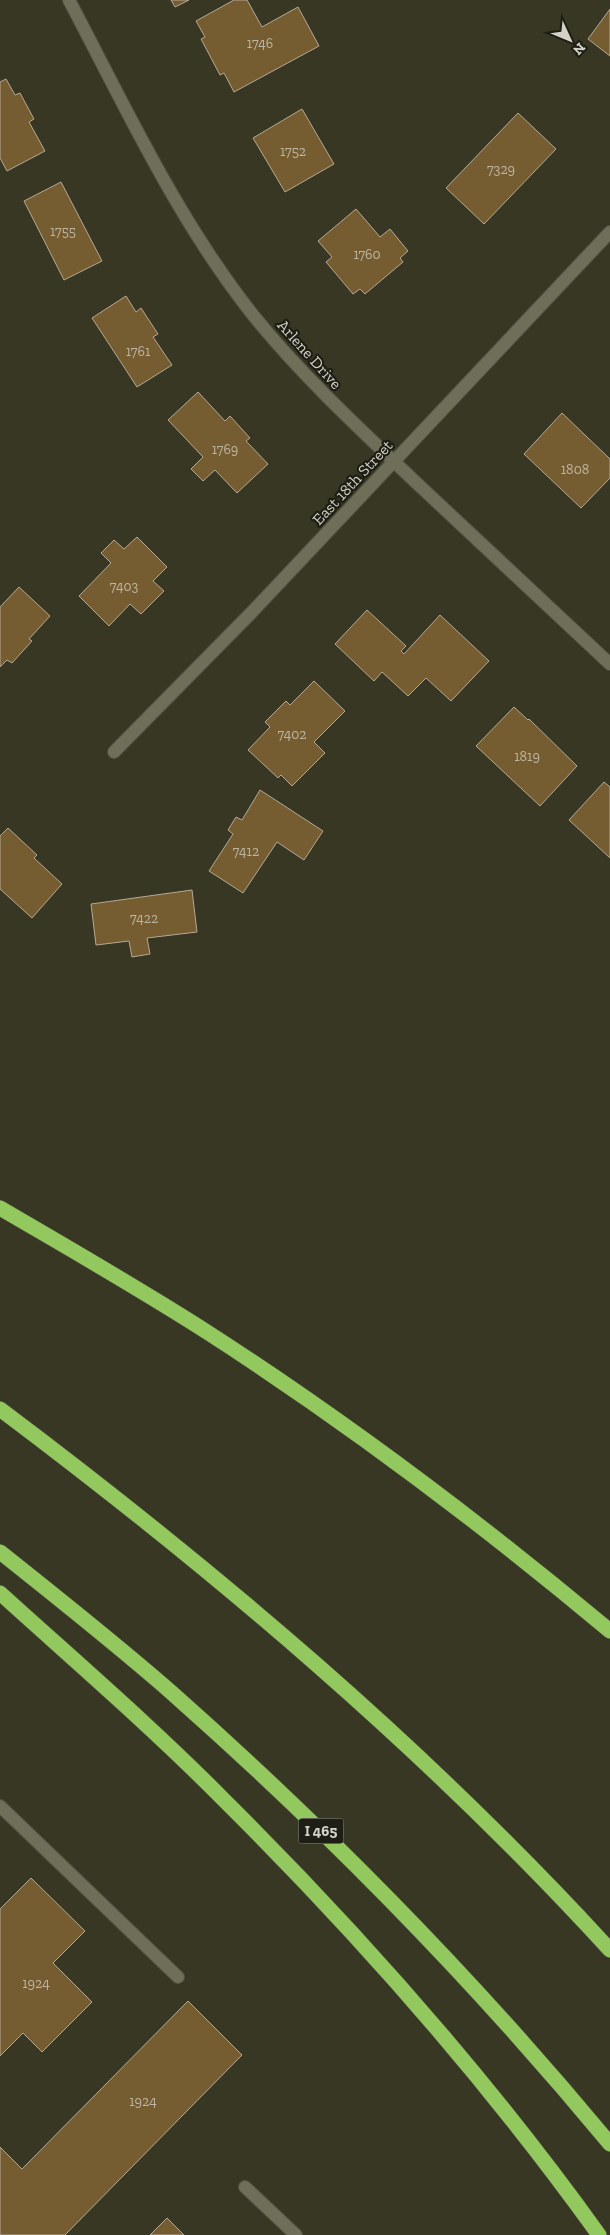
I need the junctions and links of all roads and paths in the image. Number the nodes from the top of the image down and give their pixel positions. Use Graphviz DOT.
graph roads {
  1 [pos="69,0"];
  2 [pos="610,232"];
  3 [pos="394,461"];
  4 [pos="610,664"];
  5 [pos="114,752"];
  6 [pos="0,1208"];
  7 [pos="0,1409"];
  8 [pos="0,1552"];
  9 [pos="0,1593"];
  10 [pos="610,1631"];
  11 [pos="0,1806"];
  12 [pos="610,1950"];
  13 [pos="178,1978"];
  14 [pos="610,2144"];
  15 [pos="245,2187"];
  16 [pos="296,2235"];
  17 [pos="599,2235"];
  1 -- 3 [label="street, Arlene Drive"];
  2 -- 3 [label="street, East 18th Street"];
  3 -- 4 [label="street, Arlene Drive"];
  3 -- 5 [label="street, East 18th Street"];
  6 -- 10 [label="highway"];
  7 -- 12 [label="highway"];
  8 -- 14 [label="highway, I 465"];
  9 -- 17 [label="highway"];
  11 -- 13 [label="street"];
  15 -- 16 [label="street"];
}
